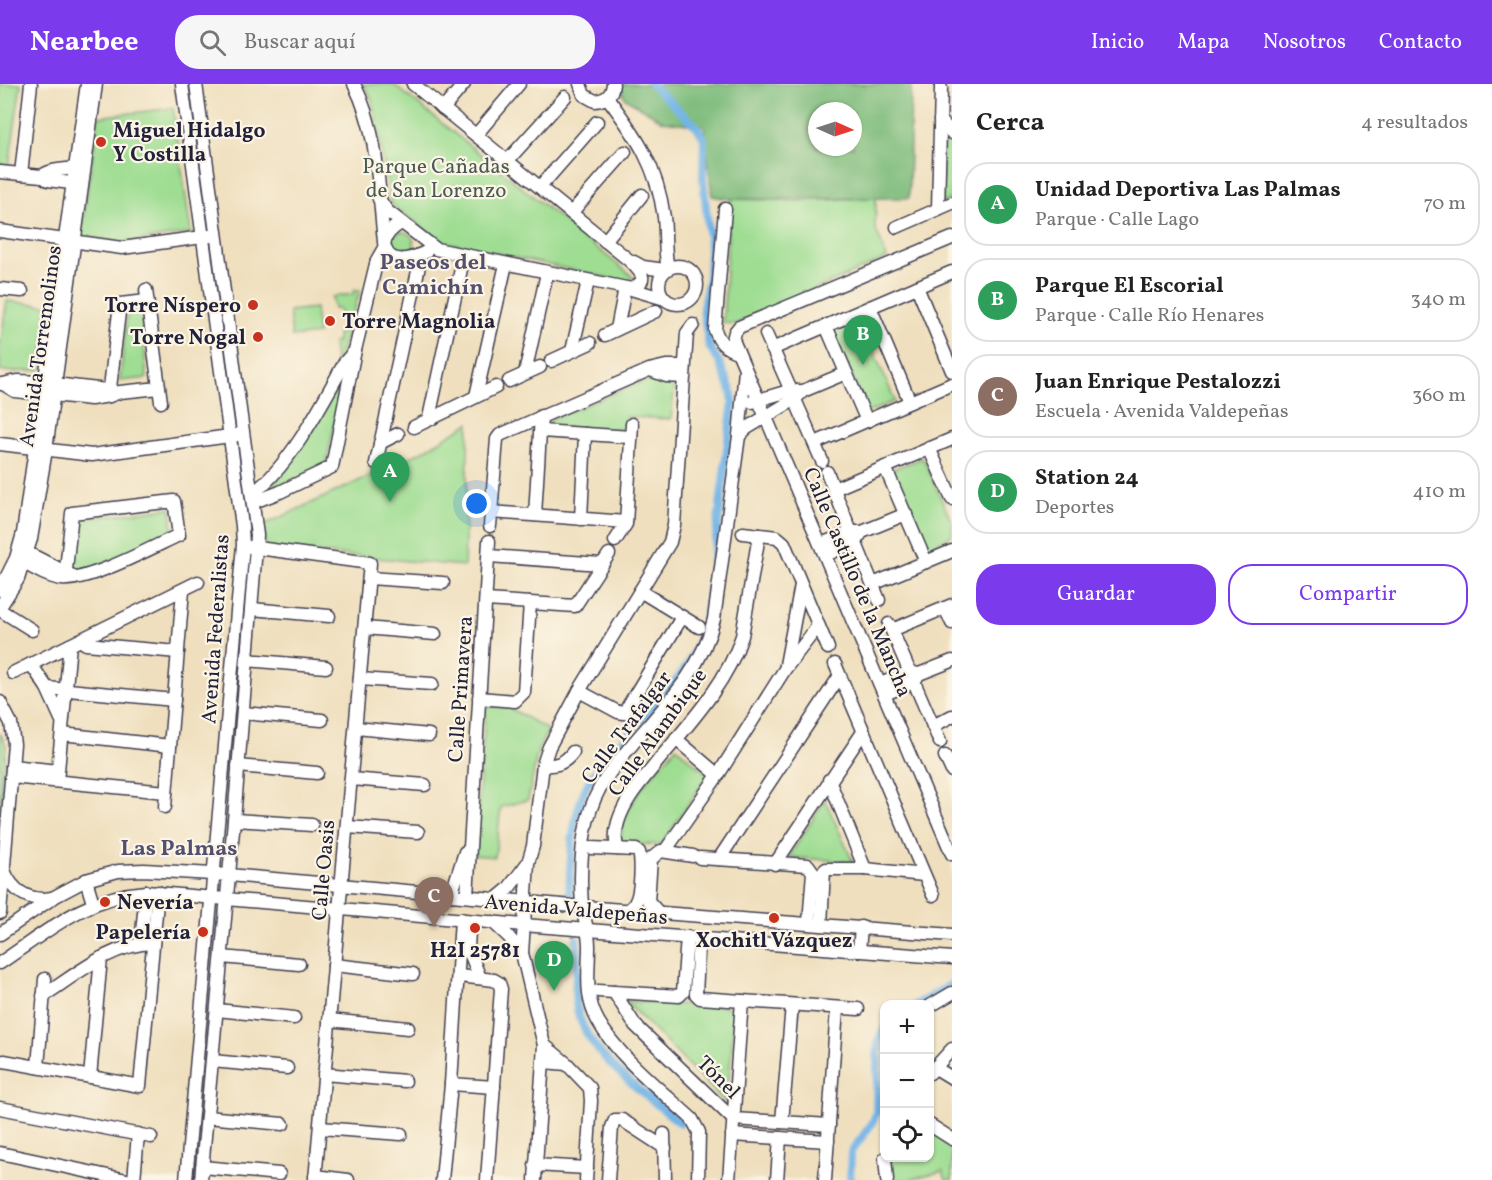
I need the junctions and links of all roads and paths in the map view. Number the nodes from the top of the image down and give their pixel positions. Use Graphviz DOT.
graph roads {
  1 [pos="31,84"];
  2 [pos="87,84"];
  3 [pos="96,84"];
  4 [pos="182,84"];
  5 [pos="196,84"];
  6 [pos="354,84"];
  7 [pos="413,84"];
  8 [pos="464,84"];
  9 [pos="519,84"];
  10 [pos="580,84"];
  11 [pos="613,84"];
  12 [pos="940,88"];
  13 [pos="565,97"];
  14 [pos="607,98"];
  15 [pos="443,109"];
  16 [pos="940,120"];
  17 [pos="597,122"];
  18 [pos="952,133"];
  19 [pos="476,135"];
  20 [pos="625,152"];
  21 [pos="508,160"];
  22 [pos="79,167"];
  23 [pos="0,172"];
  24 [pos="21,174"];
  25 [pos="42,176"];
  26 [pos="77,184"];
  27 [pos="540,187"];
  28 [pos="642,195"];
  29 [pos="379,199"];
  30 [pos="948,206"];
  31 [pos="725,209"];
  32 [pos="571,213"];
  33 [pos="401,223"];
  34 [pos="897,227"];
  35 [pos="0,231"];
  36 [pos="217,235"];
  37 [pos="203,237"];
  38 [pos="952,238"];
  39 [pos="69,240"];
  40 [pos="605,241"];
  41 [pos="384,244"];
  42 [pos="436,249"];
  43 [pos="420,255"];
  44 [pos="464,255"];
  45 [pos="630,261"];
  46 [pos="506,264"];
  47 [pos="667,269"];
  48 [pos="952,272"];
  49 [pos="547,273"];
  50 [pos="588,281"];
  51 [pos="917,287"];
  52 [pos="628,289"];
  53 [pos="22,291"];
  54 [pos="1,293"];
  55 [pos="665,299"];
  56 [pos="870,307"];
  57 [pos="656,311"];
  58 [pos="693,325"];
  59 [pos="826,326"];
  60 [pos="617,328"];
  61 [pos="766,334"];
  62 [pos="605,335"];
  63 [pos="590,343"];
  64 [pos="772,349"];
  65 [pos="355,350"];
  66 [pos="572,351"];
  67 [pos="737,352"];
  68 [pos="745,370"];
  69 [pos="952,371"];
  70 [pos="684,372"];
  71 [pos="525,373"];
  72 [pos="846,373"];
  73 [pos="508,381"];
  74 [pos="3,384"];
  75 [pos="952,384"];
  76 [pos="496,387"];
  77 [pos="159,388"];
  78 [pos="49,389"];
  79 [pos="113,393"];
  80 [pos="797,393"];
  81 [pos="476,396"];
  82 [pos="758,401"];
  83 [pos="161,402"];
  84 [pos="910,402"];
  85 [pos="742,407"];
  86 [pos="542,416"];
  87 [pos="429,418"];
  88 [pos="765,418"];
  89 [pos="867,421"];
  90 [pos="414,427"];
  91 [pos="541,431"];
  92 [pos="245,434"];
  93 [pos="398,434"];
  94 [pos="585,434"];
  95 [pos="231,436"];
  96 [pos="739,436"];
  97 [pos="952,439"];
  98 [pos="380,443"];
  99 [pos="815,443"];
  100 [pos="0,444"];
  101 [pos="929,448"];
  102 [pos="41,450"];
  103 [pos="376,463"];
  104 [pos="885,466"];
  105 [pos="834,489"];
  106 [pos="253,497"];
  107 [pos="952,499"];
  108 [pos="491,512"];
  109 [pos="906,514"];
  110 [pos="535,515"];
  111 [pos="581,519"];
  112 [pos="626,522"];
  113 [pos="490,526"];
  114 [pos="743,533"];
  115 [pos="759,535"];
  116 [pos="856,535"];
  117 [pos="615,541"];
  118 [pos="489,542"];
  119 [pos="243,545"];
  120 [pos="257,548"];
  121 [pos="823,550"];
  122 [pos="952,551"];
  123 [pos="609,554"];
  124 [pos="22,556"];
  125 [pos="489,556"];
  126 [pos="926,562"];
  127 [pos="601,564"];
  128 [pos="69,576"];
  129 [pos="369,578"];
  130 [pos="198,582"];
  131 [pos="443,583"];
  132 [pos="801,584"];
  133 [pos="873,584"];
  134 [pos="0,590"];
  135 [pos="183,590"];
  136 [pos="640,591"];
  137 [pos="486,600"];
  138 [pos="879,600"];
  139 [pos="530,603"];
  140 [pos="949,606"];
  141 [pos="0,609"];
  142 [pos="252,609"];
  143 [pos="329,616"];
  144 [pos="682,616"];
  145 [pos="952,623"];
  146 [pos="818,626"];
  147 [pos="699,627"];
  148 [pos="364,628"];
  149 [pos="32,630"];
  150 [pos="435,634"];
  151 [pos="75,643"];
  152 [pos="828,648"];
  153 [pos="178,652"];
  154 [pos="247,660"];
  155 [pos="952,661"];
  156 [pos="31,664"];
  157 [pos="835,664"];
  158 [pos="326,668"];
  159 [pos="785,669"];
  160 [pos="13,672"];
  161 [pos="914,676"];
  162 [pos="839,677"];
  163 [pos="360,679"];
  164 [pos="432,684"];
  165 [pos="47,688"];
  166 [pos="66,689"];
  167 [pos="883,689"];
  168 [pos="579,691"];
  169 [pos="479,698"];
  170 [pos="174,700"];
  171 [pos="0,702"];
  172 [pos="243,713"];
  173 [pos="952,716"];
  174 [pos="322,720"];
  175 [pos="933,726"];
  176 [pos="62,728"];
  177 [pos="356,728"];
  178 [pos="863,732"];
  179 [pos="429,735"];
  180 [pos="676,740"];
  181 [pos="940,742"];
  182 [pos="170,746"];
  183 [pos="573,752"];
  184 [pos="945,756"];
  185 [pos="543,765"];
  186 [pos="238,766"];
  187 [pos="952,771"];
  188 [pos="11,772"];
  189 [pos="317,772"];
  190 [pos="718,775"];
  191 [pos="58,776"];
  192 [pos="351,779"];
  193 [pos="829,780"];
  194 [pos="425,785"];
  195 [pos="166,792"];
  196 [pos="165,807"];
  197 [pos="234,820"];
  198 [pos="312,825"];
  199 [pos="347,827"];
  200 [pos="418,832"];
  201 [pos="469,839"];
  202 [pos="591,848"];
  203 [pos="618,849"];
  204 [pos="665,851"];
  205 [pos="952,854"];
  206 [pos="646,857"];
  207 [pos="719,859"];
  208 [pos="528,863"];
  209 [pos="775,864"];
  210 [pos="3,868"];
  211 [pos="865,869"];
  212 [pos="819,872"];
  213 [pos="213,874"];
  214 [pos="924,875"];
  215 [pos="229,876"];
  216 [pos="86,880"];
  217 [pos="341,886"];
  218 [pos="644,886"];
  219 [pos="152,892"];
  220 [pos="451,895"];
  221 [pos="467,896"];
  222 [pos="933,896"];
  223 [pos="54,897"];
  224 [pos="211,897"];
  225 [pos="227,898"];
  226 [pos="496,899"];
  227 [pos="525,902"];
  228 [pos="93,903"];
  229 [pos="582,907"];
  230 [pos="339,908"];
  231 [pos="614,910"];
  232 [pos="628,910"];
  233 [pos="658,912"];
  234 [pos="0,913"];
  235 [pos="742,918"];
  236 [pos="465,919"];
  237 [pos="493,922"];
  238 [pos="815,924"];
  239 [pos="523,925"];
  240 [pos="861,927"];
  241 [pos="586,930"];
  242 [pos="613,932"];
  243 [pos="0,933"];
  244 [pos="952,936"];
  245 [pos="693,938"];
  246 [pos="741,941"];
  247 [pos="147,943"];
  248 [pos="464,947"];
  249 [pos="859,951"];
  250 [pos="522,953"];
  251 [pos="222,957"];
  252 [pos="101,958"];
  253 [pos="952,958"];
  254 [pos="691,960"];
  255 [pos="0,963"];
  256 [pos="299,964"];
  257 [pos="334,965"];
  258 [pos="413,974"];
  259 [pos="459,976"];
  260 [pos="480,978"];
  261 [pos="45,980"];
  262 [pos="598,991"];
  263 [pos="614,992"];
  264 [pos="952,993"];
  265 [pos="43,996"];
  266 [pos="742,1000"];
  267 [pos="934,1004"];
  268 [pos="792,1005"];
  269 [pos="837,1008"];
  270 [pos="858,1009"];
  271 [pos="217,1010"];
  272 [pos="294,1018"];
  273 [pos="329,1020"];
  274 [pos="408,1028"];
  275 [pos="544,1045"];
  276 [pos="952,1049"];
  277 [pos="4,1061"];
  278 [pos="212,1061"];
  279 [pos="543,1062"];
  280 [pos="567,1064"];
  281 [pos="38,1067"];
  282 [pos="287,1068"];
  283 [pos="934,1068"];
  284 [pos="934,1071"];
  285 [pos="324,1074"];
  286 [pos="90,1077"];
  287 [pos="952,1078"];
  288 [pos="405,1081"];
  289 [pos="451,1084"];
  290 [pos="494,1087"];
  291 [pos="0,1108"];
  292 [pos="207,1117"];
  293 [pos="734,1119"];
  294 [pos="782,1122"];
  295 [pos="283,1124"];
  296 [pos="829,1125"];
  297 [pos="934,1127"];
  298 [pos="320,1128"];
  299 [pos="138,1134"];
  300 [pos="401,1134"];
  301 [pos="664,1134"];
  302 [pos="732,1135"];
  303 [pos="151,1137"];
  304 [pos="780,1138"];
  305 [pos="952,1138"];
  306 [pos="828,1141"];
  307 [pos="664,1148"];
  308 [pos="0,1153"];
  309 [pos="885,1162"];
  310 [pos="536,1165"];
  311 [pos="202,1167"];
  312 [pos="279,1174"];
  313 [pos="583,1174"];
  314 [pos="315,1178"];
  315 [pos="127,1180"];
  316 [pos="134,1180"];
  317 [pos="186,1180"];
  318 [pos="201,1180"];
  319 [pos="348,1180"];
  320 [pos="442,1180"];
  321 [pos="487,1180"];
  322 [pos="535,1180"];
  323 [pos="608,1180"];
  324 [pos="665,1180"];
  325 [pos="698,1180"];
  326 [pos="729,1180"];
  327 [pos="777,1180"];
  328 [pos="825,1180"];
  329 [pos="887,1180"];
  1 -- 24 [label="street"];
  2 -- 22 [label="street, Avenida Torremolinos"];
  3 -- 22 [label="street, Avenida Torremolinos"];
  4 -- 37 [label="street, Avenida Federalistas"];
  5 -- 36 [label="street, Avenida Federalistas"];
  6 -- 29 [label="street"];
  7 -- 15 [label="street"];
  8 -- 15 [label="street"];
  9 -- 19 [label="street"];
  10 -- 14 [label="street"];
  11 -- 14 [label="street"];
  12 -- 16 [label="street"];
  13 -- 21 [label="street"];
  14 -- 47 [label="street"];
  15 -- 19 [label="street"];
  16 -- 18 [label="street"];
  16 -- 30 [label="street"];
  17 -- 27 [label="street"];
  19 -- 21 [label="street"];
  20 -- 32 [label="street"];
  21 -- 27 [label="street"];
  22 -- 25 [label="street"];
  22 -- 26 [label="street, Avenida Torremolinos"];
  23 -- 24 [label="street"];
  24 -- 25 [label="street"];
  25 -- 26 [label="street"];
  26 -- 39 [label="street, Avenida Torremolinos"];
  27 -- 32 [label="street"];
  28 -- 40 [label="street"];
  29 -- 33 [label="street"];
  29 -- 41 [label="street"];
  30 -- 34 [label="street"];
  31 -- 67 [label="street"];
  32 -- 40 [label="street"];
  33 -- 41 [label="street"];
  33 -- 42 [label="street"];
  35 -- 39 [label="street"];
  36 -- 37 [label="street"];
  36 -- 92 [label="street, Avenida Federalistas"];
  37 -- 39 [label="street"];
  37 -- 95 [label="street, Avenida Federalistas"];
  38 -- 67 [label="street, Calle Castillo de la Mancha"];
  39 -- 78 [label="street, Avenida Torremolinos"];
  40 -- 45 [label="street"];
  41 -- 43 [label="street"];
  41 -- 65 [label="street"];
  42 -- 43 [label="street"];
  42 -- 44 [label="street"];
  43 -- 98 [label="street"];
  44 -- 46 [label="street"];
  44 -- 87 [label="street"];
  45 -- 47 [label="street"];
  45 -- 52 [label="street"];
  46 -- 49 [label="street"];
  46 -- 81 [label="street"];
  47 -- 55 [label="street"];
  47 -- 55 [label="street"];
  48 -- 51 [label="street"];
  49 -- 50 [label="street"];
  49 -- 71 [label="street"];
  50 -- 52 [label="street"];
  50 -- 66 [label="street"];
  51 -- 56 [label="street"];
  51 -- 69 [label="street"];
  52 -- 55 [label="street"];
  52 -- 60 [label="street"];
  53 -- 54 [label="street"];
  56 -- 59 [label="street"];
  56 -- 84 [label="street"];
  57 -- 60 [label="street"];
  58 -- 70 [label="street"];
  59 -- 64 [label="street"];
  59 -- 72 [label="street"];
  60 -- 62 [label="street"];
  61 -- 64 [label="street"];
  63 -- 66 [label="street"];
  64 -- 80 [label="street"];
  65 -- 106 [label="street"];
  65 -- 106 [label="street"];
  66 -- 71 [label="street"];
  67 -- 68 [label="street, Calle Castillo de la Mancha"];
  68 -- 82 [label="street, Calle Castillo de la Mancha"];
  68 -- 85 [label="street, Calle Trafalgar"];
  70 -- 86 [label="street"];
  70 -- 136 [label="street"];
  71 -- 73 [label="street"];
  72 -- 80 [label="street"];
  72 -- 89 [label="street"];
  74 -- 78 [label="street"];
  75 -- 84 [label="street"];
  76 -- 81 [label="street"];
  77 -- 79 [label="street"];
  77 -- 79 [label="street"];
  77 -- 83 [label="street"];
  78 -- 79 [label="street"];
  78 -- 102 [label="street, Avenida Torremolinos"];
  80 -- 82 [label="street"];
  80 -- 88 [label="street"];
  80 -- 99 [label="street"];
  81 -- 87 [label="street"];
  82 -- 85 [label="street"];
  82 -- 88 [label="street, Calle Castillo de la Mancha"];
  84 -- 89 [label="street"];
  85 -- 96 [label="street, Calle Trafalgar"];
  86 -- 91 [label="street"];
  86 -- 108 [label="street"];
  87 -- 90 [label="street"];
  88 -- 96 [label="street"];
  88 -- 121 [label="street, Calle Castillo de la Mancha"];
  89 -- 99 [label="street"];
  91 -- 94 [label="street"];
  91 -- 110 [label="street"];
  92 -- 95 [label="street"];
  92 -- 106 [label="street, Avenida Federalistas"];
  93 -- 98 [label="street"];
  94 -- 111 [label="street"];
  94 -- 112 [label="street"];
  95 -- 102 [label="street"];
  95 -- 119 [label="street, Avenida Federalistas"];
  96 -- 229 [label="street, Calle Trafalgar"];
  97 -- 101 [label="street"];
  98 -- 103 [label="street"];
  99 -- 105 [label="street"];
  100 -- 102 [label="street"];
  101 -- 104 [label="street"];
  101 -- 107 [label="street"];
  102 -- 124 [label="street, Avenida Torremolinos"];
  104 -- 105 [label="street"];
  104 -- 109 [label="street"];
  105 -- 116 [label="street"];
  106 -- 120 [label="street, Avenida Federalistas"];
  108 -- 110 [label="street"];
  108 -- 113 [label="street"];
  109 -- 116 [label="street"];
  109 -- 126 [label="street"];
  110 -- 111 [label="street"];
  111 -- 112 [label="street"];
  112 -- 117 [label="street"];
  114 -- 115 [label="street"];
  115 -- 132 [label="street"];
  115 -- 180 [label="street, Calle Alambique"];
  116 -- 121 [label="street"];
  116 -- 133 [label="street"];
  118 -- 125 [label="street, Calle Primavera"];
  119 -- 120 [label="street"];
  119 -- 213 [label="street, Avenida Federalistas"];
  120 -- 129 [label="street, Calle Oasis"];
  120 -- 142 [label="street, Avenida Federalistas"];
  121 -- 167 [label="street, Calle Castillo de la Mancha"];
  122 -- 126 [label="street"];
  123 -- 127 [label="street"];
  124 -- 128 [label="street"];
  124 -- 134 [label="street, Avenida Torremolinos"];
  124 -- 141 [label="street, Avenida Torremolinos"];
  125 -- 127 [label="street"];
  125 -- 137 [label="street, Calle Primavera"];
  126 -- 133 [label="street"];
  127 -- 139 [label="street"];
  128 -- 128 [label="street"];
  129 -- 131 [label="street"];
  129 -- 148 [label="street, Calle Oasis"];
  130 -- 135 [label="street"];
  132 -- 146 [label="street"];
  132 -- 159 [label="street"];
  133 -- 138 [label="street"];
  135 -- 151 [label="street"];
  135 -- 153 [label="street"];
  136 -- 144 [label="street"];
  136 -- 168 [label="street"];
  137 -- 139 [label="street"];
  137 -- 169 [label="street, Calle Primavera"];
  139 -- 169 [label="street"];
  140 -- 145 [label="street"];
  140 -- 161 [label="street"];
  141 -- 149 [label="street"];
  142 -- 143 [label="street"];
  142 -- 154 [label="street, Avenida Federalistas"];
  144 -- 147 [label="street"];
  144 -- 168 [label="street"];
  146 -- 152 [label="street"];
  146 -- 159 [label="street"];
  148 -- 150 [label="street"];
  148 -- 163 [label="street, Calle Oasis"];
  151 -- 153 [label="street"];
  151 -- 156 [label="street"];
  151 -- 166 [label="street"];
  153 -- 170 [label="street"];
  154 -- 158 [label="street"];
  154 -- 172 [label="street, Avenida Federalistas"];
  155 -- 161 [label="street"];
  156 -- 160 [label="street"];
  156 -- 165 [label="street"];
  157 -- 162 [label="street"];
  159 -- 190 [label="street"];
  161 -- 167 [label="street"];
  161 -- 175 [label="street"];
  162 -- 178 [label="street"];
  162 -- 207 [label="street"];
  163 -- 164 [label="street"];
  163 -- 177 [label="street, Calle Oasis"];
  165 -- 166 [label="street"];
  165 -- 176 [label="street"];
  166 -- 170 [label="street"];
  166 -- 176 [label="street"];
  167 -- 205 [label="street, Calle Castillo de la Mancha"];
  168 -- 185 [label="street"];
  169 -- 201 [label="street, Calle Primavera"];
  170 -- 182 [label="street"];
  171 -- 188 [label="street"];
  172 -- 174 [label="street"];
  172 -- 186 [label="street, Avenida Federalistas"];
  173 -- 175 [label="street"];
  175 -- 181 [label="street"];
  176 -- 182 [label="street"];
  176 -- 191 [label="street"];
  177 -- 179 [label="street"];
  177 -- 192 [label="street, Calle Oasis"];
  178 -- 193 [label="street"];
  178 -- 214 [label="street"];
  180 -- 190 [label="street"];
  180 -- 203 [label="street, Calle Alambique"];
  182 -- 195 [label="street"];
  183 -- 185 [label="street"];
  184 -- 187 [label="street"];
  185 -- 208 [label="street"];
  186 -- 189 [label="street"];
  186 -- 197 [label="street, Avenida Federalistas"];
  188 -- 191 [label="street"];
  188 -- 210 [label="street"];
  190 -- 204 [label="street"];
  191 -- 195 [label="street"];
  192 -- 194 [label="street"];
  192 -- 199 [label="street, Calle Oasis"];
  193 -- 209 [label="street"];
  193 -- 211 [label="street"];
  195 -- 196 [label="street"];
  197 -- 198 [label="street"];
  197 -- 215 [label="street, Avenida Federalistas"];
  199 -- 200 [label="street"];
  199 -- 217 [label="street, Calle Oasis"];
  201 -- 220 [label="street"];
  201 -- 221 [label="street"];
  202 -- 203 [label="street"];
  203 -- 206 [label="street"];
  204 -- 206 [label="street"];
  204 -- 207 [label="street"];
  206 -- 218 [label="street"];
  207 -- 209 [label="street"];
  208 -- 226 [label="street"];
  208 -- 227 [label="street"];
  209 -- 212 [label="street"];
  210 -- 223 [label="street"];
  210 -- 234 [label="street"];
  211 -- 212 [label="street"];
  211 -- 214 [label="street"];
  212 -- 238 [label="street"];
  213 -- 215 [label="street, Avenida Valdepeñas"];
  213 -- 216 [label="street, Avenida Valdepeñas"];
  213 -- 224 [label="street, Avenida Federalistas"];
  214 -- 222 [label="street"];
  215 -- 217 [label="street, Avenida Valdepeñas"];
  215 -- 225 [label="street, Avenida Federalistas"];
  216 -- 223 [label="street, Avenida Valdepeñas"];
  216 -- 228 [label="street"];
  217 -- 220 [label="street, Avenida Valdepeñas"];
  217 -- 230 [label="street, Calle Oasis"];
  218 -- 232 [label="street"];
  218 -- 233 [label="street"];
  219 -- 224 [label="street, Avenida Valdepeñas"];
  219 -- 228 [label="street, Avenida Valdepeñas"];
  219 -- 247 [label="street"];
  220 -- 221 [label="street, Avenida Valdepeñas"];
  221 -- 226 [label="street, Avenida Valdepeñas"];
  223 -- 243 [label="street, Avenida Valdepeñas"];
  224 -- 225 [label="street, Avenida Valdepeñas"];
  224 -- 317 [label="street, Avenida Federalistas"];
  225 -- 230 [label="street, Avenida Valdepeñas"];
  225 -- 251 [label="street, Avenida Federalistas"];
  226 -- 227 [label="street, Avenida Valdepeñas"];
  227 -- 229 [label="street, Avenida Valdepeñas"];
  227 -- 239 [label="street"];
  228 -- 255 [label="street, Avenida Valdepeñas"];
  229 -- 231 [label="street, Avenida Valdepeñas"];
  229 -- 241 [label="street, Calle Trafalgar"];
  230 -- 236 [label="street, Avenida Valdepeñas"];
  230 -- 257 [label="street, Calle Oasis"];
  231 -- 232 [label="street, Avenida Valdepeñas"];
  231 -- 242 [label="street"];
  232 -- 233 [label="street, Avenida Valdepeñas"];
  233 -- 235 [label="street, Avenida Valdepeñas"];
  235 -- 238 [label="street, Avenida Valdepeñas"];
  235 -- 246 [label="street"];
  236 -- 237 [label="street, Avenida Valdepeñas"];
  236 -- 248 [label="street"];
  237 -- 239 [label="street, Avenida Valdepeñas"];
  237 -- 250 [label="street"];
  238 -- 240 [label="street, Avenida Valdepeñas"];
  239 -- 241 [label="street, Avenida Valdepeñas"];
  239 -- 250 [label="street"];
  240 -- 244 [label="street, Avenida Valdepeñas"];
  240 -- 249 [label="street"];
  241 -- 242 [label="street, Avenida Valdepeñas"];
  241 -- 325 [label="street, Calle Trafalgar"];
  242 -- 245 [label="street, Avenida Valdepeñas"];
  245 -- 246 [label="street, Avenida Valdepeñas"];
  245 -- 254 [label="street"];
  246 -- 249 [label="street, Avenida Valdepeñas"];
  247 -- 252 [label="street"];
  247 -- 286 [label="street"];
  248 -- 259 [label="street"];
  248 -- 260 [label="street"];
  249 -- 253 [label="street, Avenida Valdepeñas"];
  250 -- 275 [label="street"];
  251 -- 256 [label="street"];
  251 -- 271 [label="street, Avenida Federalistas"];
  252 -- 265 [label="street"];
  252 -- 286 [label="street"];
  254 -- 263 [label="street"];
  254 -- 266 [label="street"];
  257 -- 258 [label="street"];
  257 -- 273 [label="street, Calle Oasis"];
  259 -- 260 [label="street"];
  259 -- 289 [label="street"];
  260 -- 290 [label="street"];
  261 -- 265 [label="street"];
  262 -- 263 [label="street"];
  263 -- 293 [label="street, Tónel"];
  264 -- 267 [label="street"];
  265 -- 281 [label="street"];
  266 -- 268 [label="street"];
  266 -- 293 [label="street"];
  268 -- 269 [label="street"];
  268 -- 294 [label="street"];
  269 -- 270 [label="street"];
  269 -- 296 [label="street"];
  271 -- 272 [label="street"];
  271 -- 278 [label="street, Avenida Federalistas"];
  273 -- 274 [label="street"];
  273 -- 285 [label="street, Calle Oasis"];
  275 -- 279 [label="street"];
  275 -- 280 [label="street"];
  276 -- 283 [label="street"];
  277 -- 281 [label="street"];
  278 -- 282 [label="street"];
  278 -- 292 [label="street, Avenida Federalistas"];
  279 -- 280 [label="street"];
  279 -- 310 [label="street"];
  280 -- 313 [label="street"];
  281 -- 286 [label="street"];
  284 -- 287 [label="street"];
  285 -- 288 [label="street"];
  285 -- 298 [label="street, Calle Oasis"];
  289 -- 290 [label="street"];
  289 -- 320 [label="street"];
  290 -- 321 [label="street"];
  291 -- 299 [label="street"];
  292 -- 295 [label="street"];
  292 -- 311 [label="street, Avenida Federalistas"];
  293 -- 294 [label="street, Tónel"];
  293 -- 302 [label="street"];
  294 -- 296 [label="street, Tónel"];
  296 -- 306 [label="street"];
  297 -- 305 [label="street"];
  298 -- 300 [label="street"];
  298 -- 314 [label="street, Calle Oasis"];
  299 -- 303 [label="street"];
  299 -- 316 [label="street"];
  301 -- 307 [label="street"];
  302 -- 304 [label="street, Tónel"];
  302 -- 326 [label="street"];
  304 -- 306 [label="street, Tónel"];
  304 -- 327 [label="street"];
  306 -- 328 [label="street"];
  307 -- 323 [label="street"];
  307 -- 324 [label="street"];
  308 -- 315 [label="street"];
  309 -- 329 [label="street"];
  310 -- 313 [label="street"];
  310 -- 322 [label="street"];
  311 -- 312 [label="street"];
  311 -- 318 [label="street, Avenida Federalistas"];
  314 -- 319 [label="street"];
}
